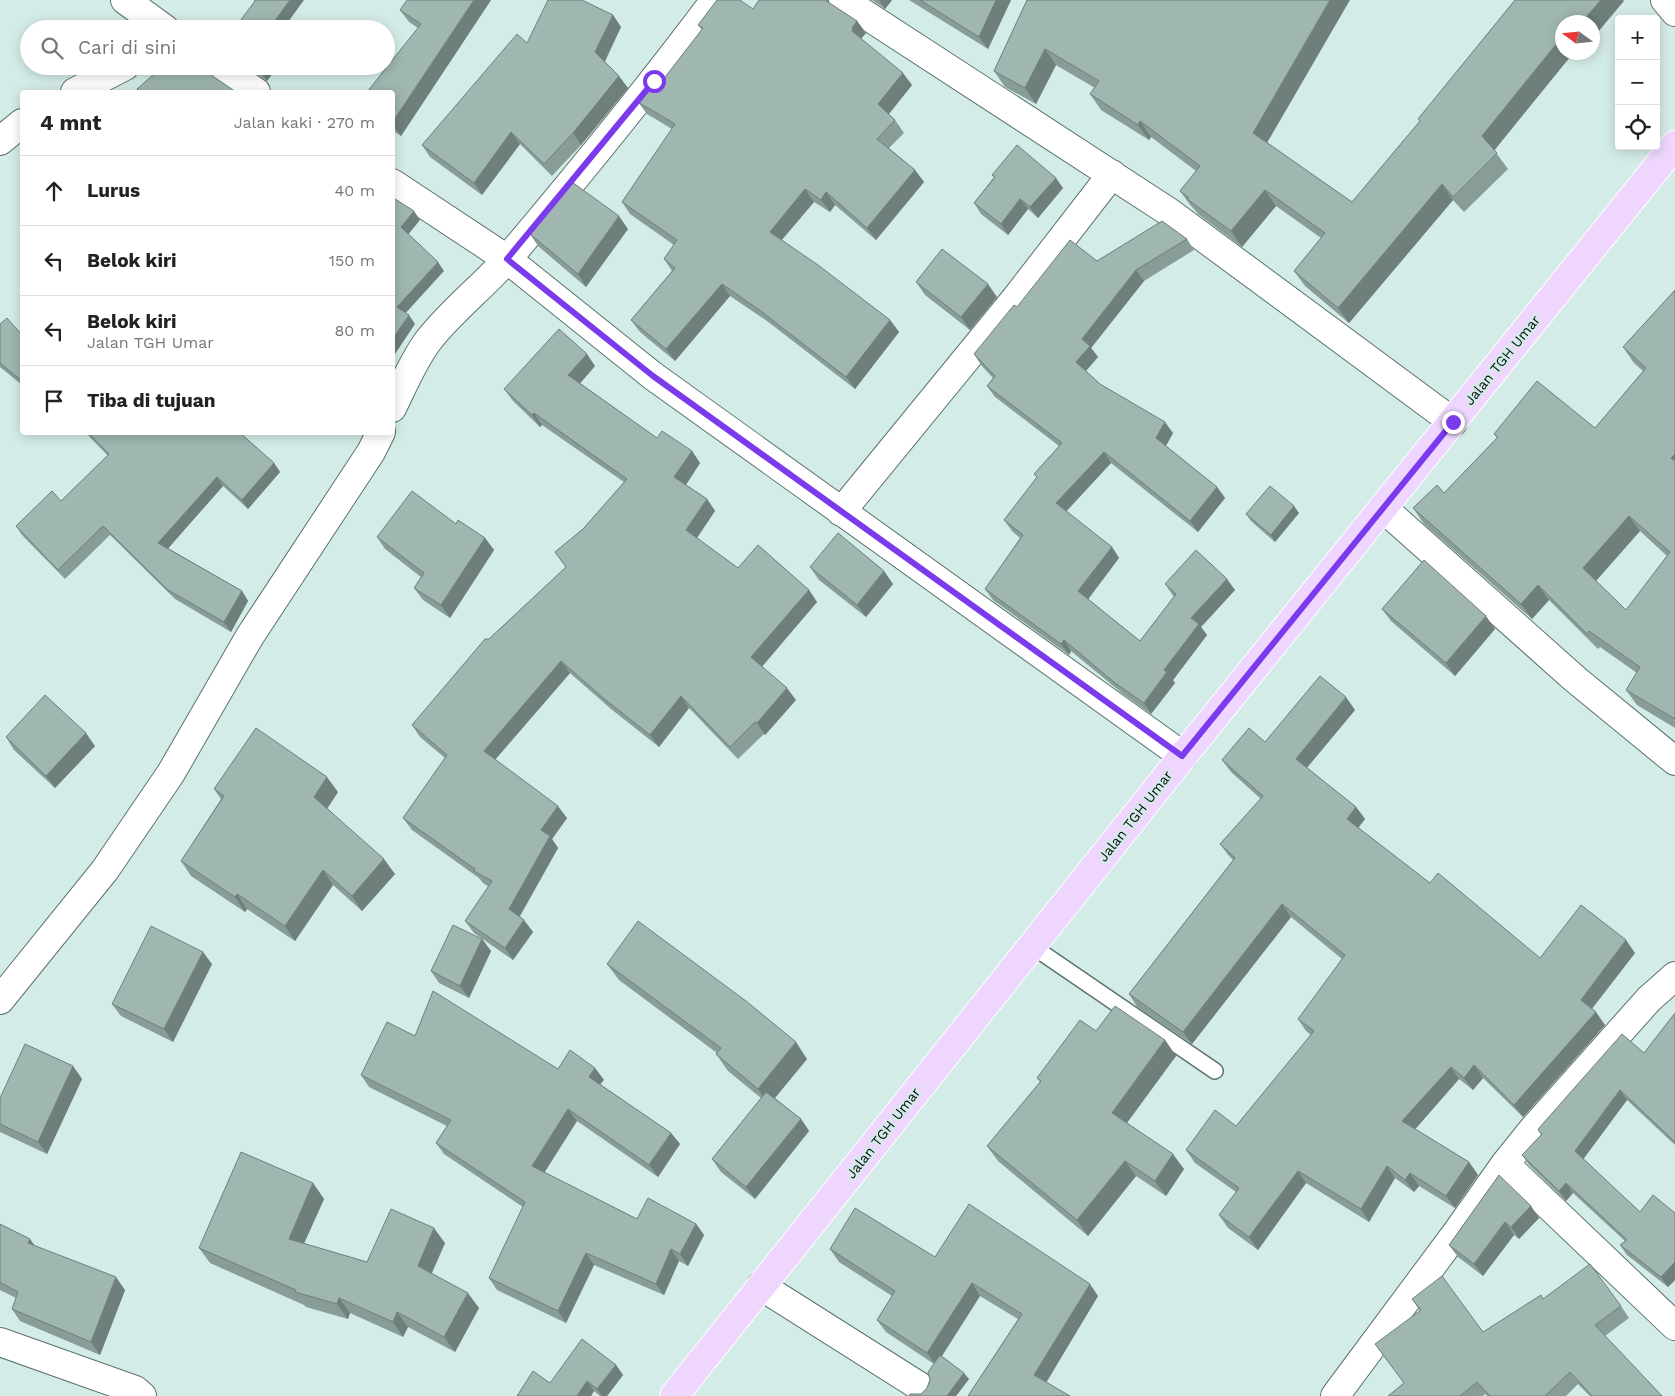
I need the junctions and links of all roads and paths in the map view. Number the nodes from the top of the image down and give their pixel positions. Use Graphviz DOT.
graph roads {
  1 [pos="125,0"];
  2 [pos="715,0"];
  3 [pos="843,0"];
  4 [pos="1665,0"];
  5 [pos="1675,12"];
  6 [pos="153,20"];
  7 [pos="997,66"];
  8 [pos="108,75"];
  9 [pos="231,75"];
  10 [pos="79,90"];
  11 [pos="253,90"];
  12 [pos="985,92"];
  13 [pos="20,126"];
  14 [pos="0,141"];
  15 [pos="1675,145"];
  16 [pos="1112,174"];
  17 [pos="395,185"];
  18 [pos="507,259"];
  19 [pos="395,402"];
  20 [pos="1453,422"];
  21 [pos="379,435"];
  22 [pos="1383,508"];
  23 [pos="841,512"];
  24 [pos="1182,756"];
  25 [pos="1675,761"];
  26 [pos="1032,946"];
  27 [pos="1675,976"];
  28 [pos="0,1000"];
  29 [pos="1215,1071"];
  30 [pos="1505,1164"];
  31 [pos="762,1286"];
  32 [pos="1675,1326"];
  33 [pos="0,1342"];
  34 [pos="919,1386"];
  35 [pos="142,1396"];
  36 [pos="674,1396"];
  37 [pos="1335,1396"];
  1 -- 6 [label="street"];
  2 -- 18 [label="street"];
  3 -- 12 [label="street"];
  4 -- 5 [label="street"];
  7 -- 12 [label="street"];
  8 -- 10 [label="street"];
  9 -- 11 [label="street"];
  12 -- 16 [label="street"];
  13 -- 14 [label="street"];
  15 -- 20 [label="main road, Jalan TGH Umar"];
  16 -- 20 [label="street"];
  16 -- 23 [label="street"];
  17 -- 18 [label="street"];
  18 -- 19 [label="street"];
  18 -- 23 [label="street"];
  20 -- 22 [label="main road, Jalan TGH Umar"];
  21 -- 28 [label="street"];
  22 -- 24 [label="main road, Jalan TGH Umar"];
  22 -- 25 [label="street"];
  23 -- 24 [label="street"];
  24 -- 26 [label="main road, Jalan TGH Umar"];
  26 -- 29 [label="lane"];
  26 -- 31 [label="main road, Jalan TGH Umar"];
  27 -- 30 [label="street"];
  30 -- 32 [label="street"];
  30 -- 37 [label="street"];
  31 -- 34 [label="street"];
  31 -- 36 [label="main road, Jalan TGH Umar"];
  33 -- 35 [label="street"];
}
